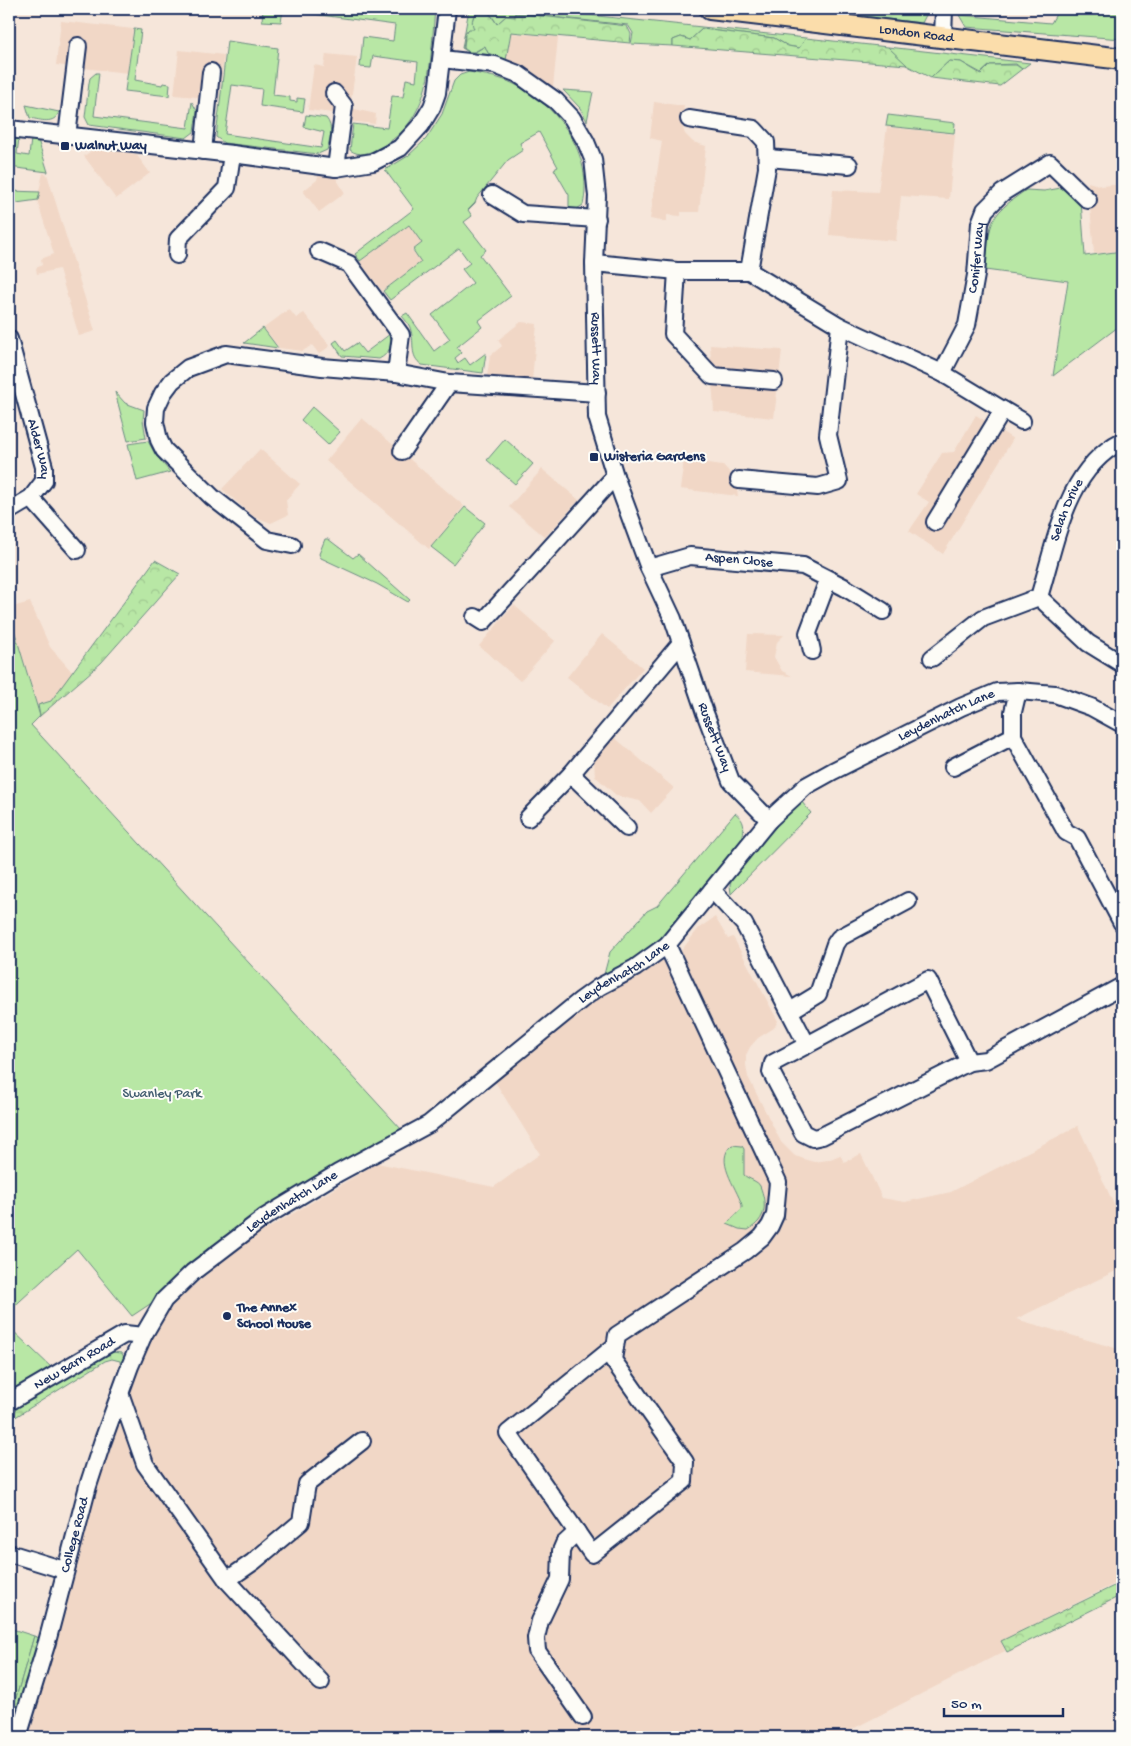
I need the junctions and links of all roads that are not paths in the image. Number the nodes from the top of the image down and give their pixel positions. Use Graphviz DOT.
graph roads {
  1 [pos="447,9"];
  2 [pos="710,9"];
  3 [pos="944,9"];
  4 [pos="943,37"];
  5 [pos="78,46"];
  6 [pos="442,59"];
  7 [pos="1122,59"];
  8 [pos="211,72"];
  9 [pos="334,94"];
  10 [pos="689,119"];
  11 [pos="9,129"];
  12 [pos="67,136"];
  13 [pos="203,151"];
  14 [pos="232,154"];
  15 [pos="768,158"];
  16 [pos="849,165"];
  17 [pos="336,168"];
  18 [pos="492,195"];
  19 [pos="1088,200"];
  20 [pos="597,219"];
  21 [pos="319,252"];
  22 [pos="177,255"];
  23 [pos="594,263"];
  24 [pos="678,271"];
  25 [pos="749,271"];
  26 [pos="840,326"];
  27 [pos="9,339"];
  28 [pos="396,373"];
  29 [pos="942,373"];
  30 [pos="774,381"];
  31 [pos="450,383"];
  32 [pos="597,393"];
  33 [pos="1003,410"];
  34 [pos="1022,421"];
  35 [pos="1122,441"];
  36 [pos="402,451"];
  37 [pos="615,476"];
  38 [pos="739,480"];
  39 [pos="31,498"];
  40 [pos="9,511"];
  41 [pos="935,522"];
  42 [pos="292,545"];
  43 [pos="77,550"];
  44 [pos="649,568"];
  45 [pos="828,580"];
  46 [pos="1039,597"];
  47 [pos="883,611"];
  48 [pos="475,617"];
  49 [pos="681,643"];
  50 [pos="812,651"];
  51 [pos="932,658"];
  52 [pos="1122,664"];
  53 [pos="1018,690"];
  54 [pos="1122,724"];
  55 [pos="1013,736"];
  56 [pos="953,767"];
  57 [pos="571,774"];
  58 [pos="528,818"];
  59 [pos="769,820"];
  60 [pos="626,828"];
  61 [pos="712,890"];
  62 [pos="908,901"];
  63 [pos="1122,923"];
  64 [pos="667,945"];
  65 [pos="1122,986"];
  66 [pos="790,1011"];
  67 [pos="807,1045"];
  68 [pos="969,1062"];
  69 [pos="143,1336"];
  70 [pos="615,1346"];
  71 [pos="120,1393"];
  72 [pos="9,1402"];
  73 [pos="362,1441"];
  74 [pos="577,1532"];
  75 [pos="9,1553"];
  76 [pos="64,1570"];
  77 [pos="228,1580"];
  78 [pos="321,1682"];
  79 [pos="582,1717"];
  80 [pos="18,1737"];
  1 -- 6 [label="street"];
  2 -- 4 [label="main road, London Road"];
  3 -- 4 [label="street"];
  4 -- 7 [label="main road, London Road"];
  5 -- 12 [label="street"];
  6 -- 17 [label="street"];
  6 -- 20 [label="street, Russett Way"];
  8 -- 13 [label="street"];
  9 -- 17 [label="street"];
  10 -- 15 [label="street"];
  11 -- 12 [label="street"];
  12 -- 13 [label="street"];
  13 -- 14 [label="street"];
  14 -- 17 [label="street"];
  14 -- 22 [label="street"];
  15 -- 16 [label="street"];
  15 -- 25 [label="street"];
  18 -- 20 [label="street"];
  19 -- 29 [label="street, Conifer Way"];
  20 -- 23 [label="street, Russett Way"];
  21 -- 28 [label="street"];
  23 -- 24 [label="street"];
  23 -- 32 [label="street, Russett Way"];
  24 -- 25 [label="street"];
  24 -- 30 [label="street"];
  25 -- 26 [label="street"];
  26 -- 29 [label="street"];
  26 -- 38 [label="street"];
  27 -- 39 [label="street, Alder Way"];
  28 -- 31 [label="street"];
  28 -- 42 [label="street"];
  29 -- 33 [label="street"];
  31 -- 32 [label="street"];
  31 -- 36 [label="street"];
  32 -- 37 [label="street, Russett Way"];
  33 -- 34 [label="street"];
  33 -- 41 [label="street"];
  35 -- 46 [label="street, Selah Drive"];
  37 -- 44 [label="street, Russett Way"];
  37 -- 48 [label="street"];
  39 -- 40 [label="street, Alder Way"];
  39 -- 43 [label="street, Alder Way"];
  44 -- 45 [label="street, Aspen Close"];
  44 -- 49 [label="street, Russett Way"];
  45 -- 47 [label="street, Aspen Close"];
  45 -- 50 [label="street"];
  46 -- 51 [label="street"];
  46 -- 52 [label="street"];
  49 -- 57 [label="street"];
  49 -- 59 [label="street, Russett Way"];
  53 -- 54 [label="street, Leydenhatch Lane"];
  53 -- 55 [label="street"];
  53 -- 59 [label="street, Leydenhatch Lane"];
  55 -- 56 [label="street"];
  55 -- 63 [label="street"];
  57 -- 58 [label="street"];
  57 -- 60 [label="street"];
  59 -- 61 [label="street, Leydenhatch Lane"];
  61 -- 64 [label="street, Leydenhatch Lane"];
  61 -- 66 [label="street"];
  62 -- 66 [label="street"];
  64 -- 69 [label="street, Leydenhatch Lane"];
  64 -- 70 [label="street"];
  65 -- 68 [label="street"];
  66 -- 67 [label="street"];
  67 -- 68 [label="street"];
  67 -- 68 [label="street"];
  69 -- 71 [label="street, College Road"];
  69 -- 72 [label="street, New Barn Road"];
  70 -- 74 [label="street"];
  70 -- 74 [label="street"];
  71 -- 76 [label="street, College Road"];
  71 -- 77 [label="street"];
  73 -- 77 [label="street"];
  74 -- 79 [label="street"];
  75 -- 76 [label="street"];
  76 -- 80 [label="street, College Road"];
  77 -- 78 [label="street"];
}
